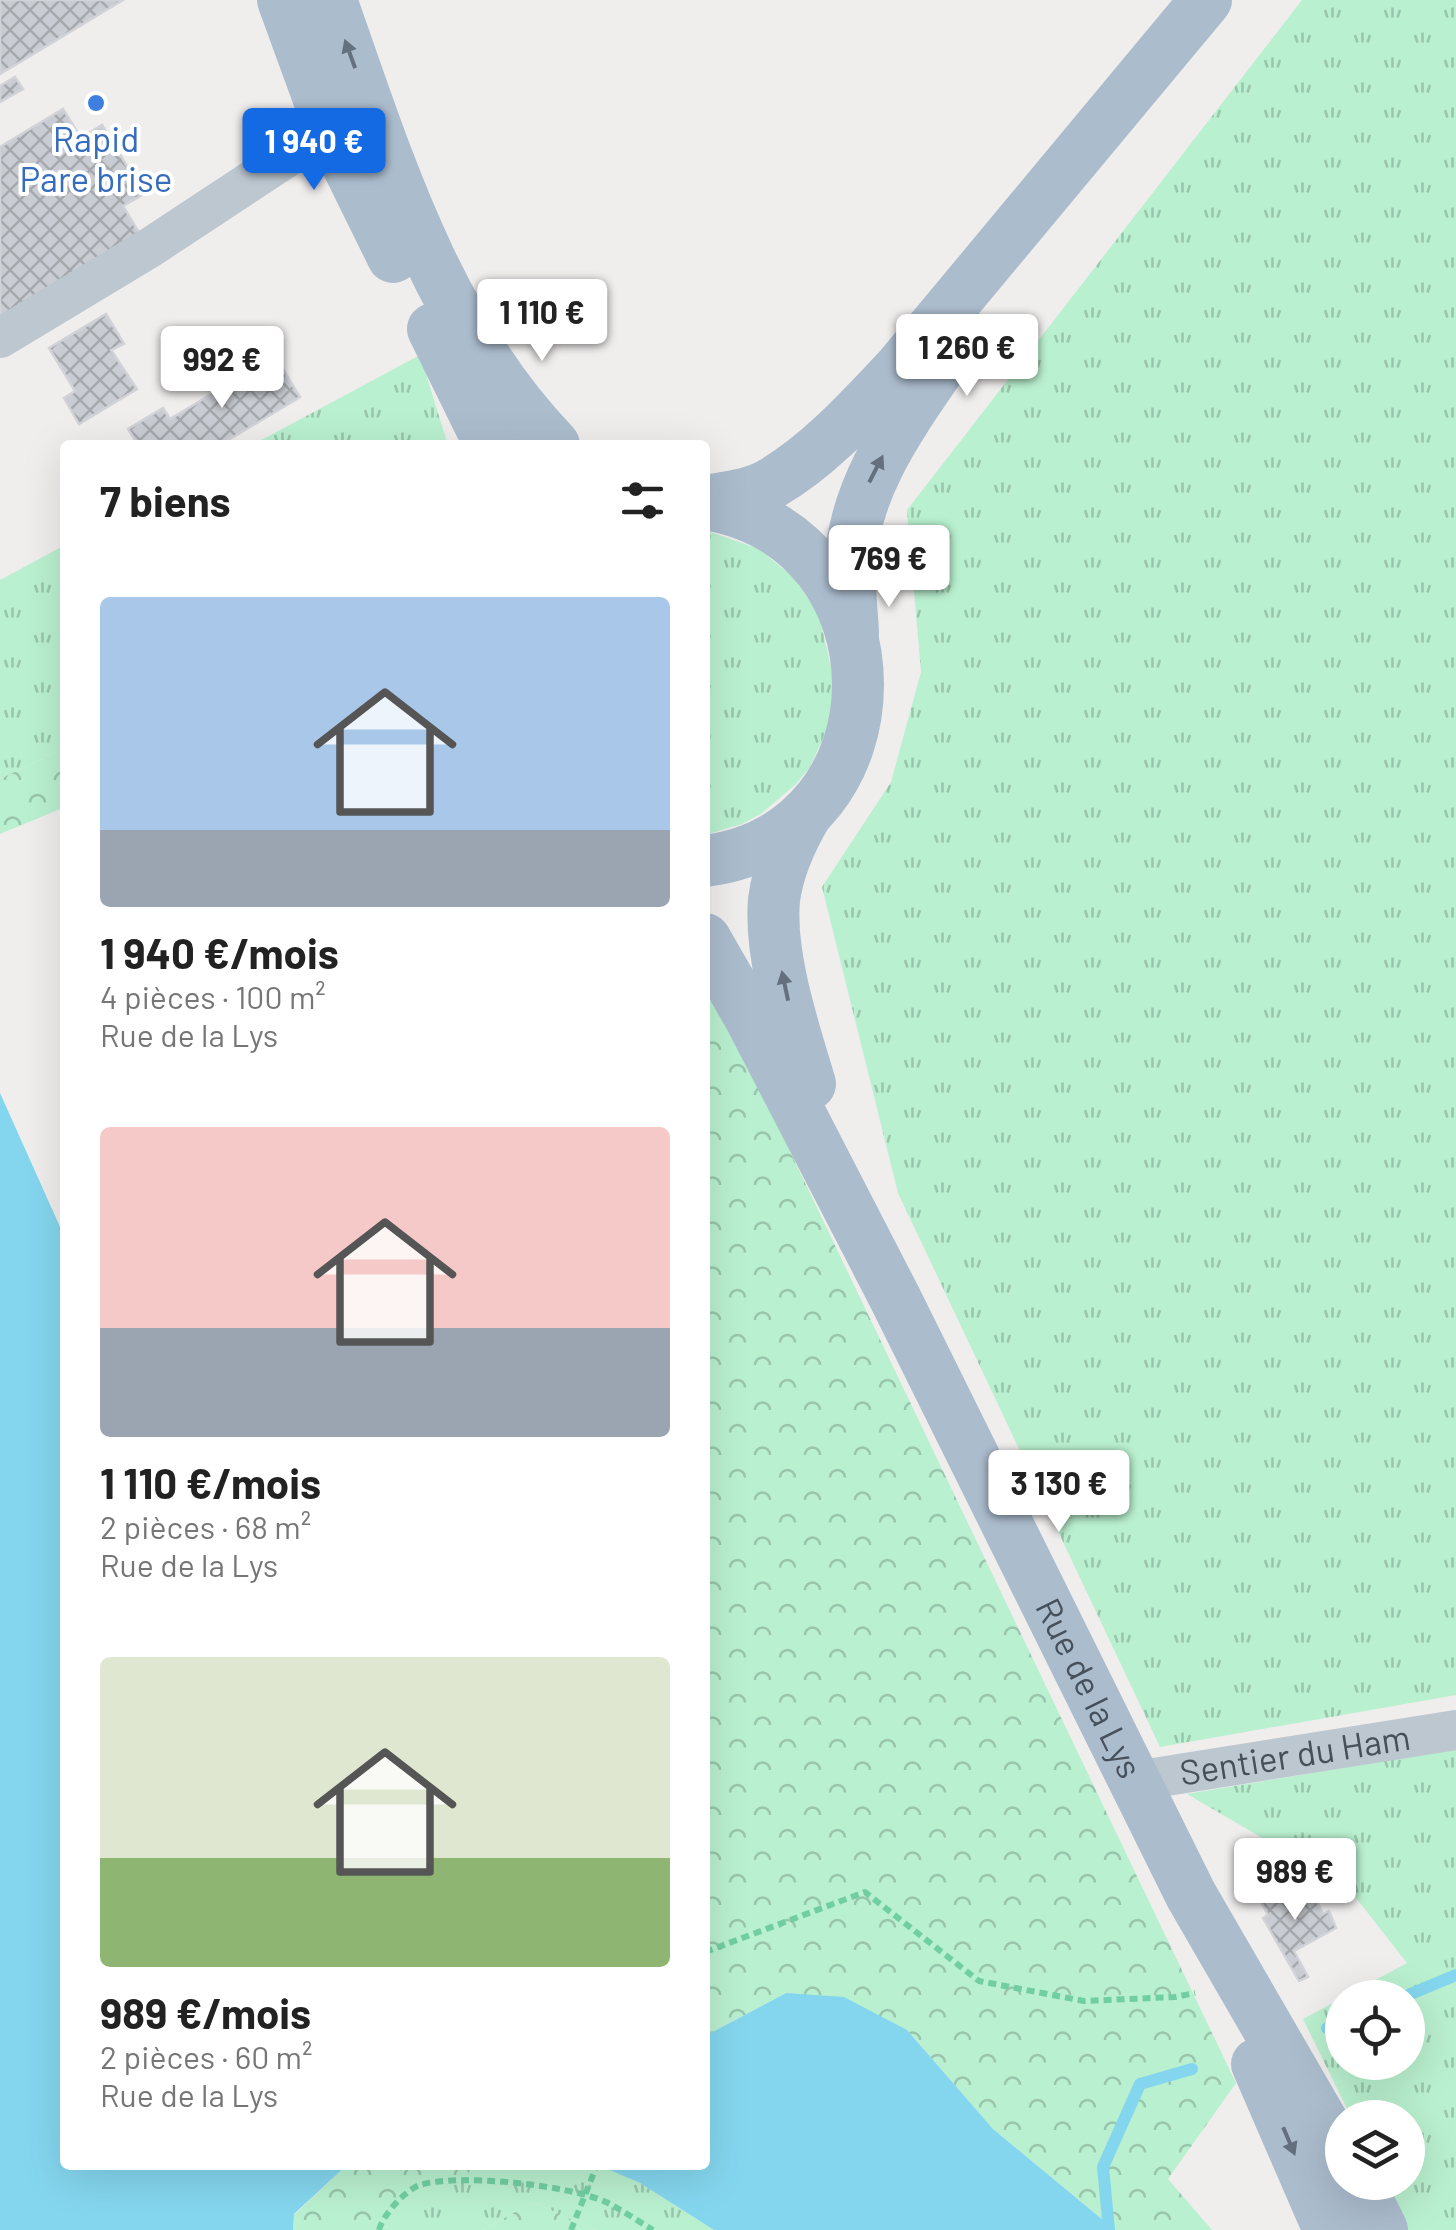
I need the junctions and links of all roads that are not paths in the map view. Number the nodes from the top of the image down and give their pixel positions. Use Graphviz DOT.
graph roads {
  1 [pos="283,0"];
  2 [pos="330,0"];
  3 [pos="1206,0"];
  4 [pos="330,129"];
  5 [pos="1068,168"];
  6 [pos="0,338"];
  7 [pos="488,440"];
  8 [pos="550,440"];
  9 [pos="710,501"];
  10 [pos="710,503"];
  11 [pos="853,632"];
  12 [pos="809,809"];
  13 [pos="710,860"];
  14 [pos="710,949"];
  15 [pos="852,1214"];
  16 [pos="1456,1730"];
  17 [pos="1135,1781"];
  18 [pos="1192,1895"];
  19 [pos="1325,2142"];
  20 [pos="1325,2149"];
  1 -- 4 [label="main road"];
  8 -- 2 [label="main road, one-way"];
  3 -- 5 [label="main road"];
  4 -- 6 [label="street"];
  4 -- 7 [label="main road"];
  5 -- 9 [label="main road"];
  11 -- 5 [label="main road, one-way"];
  10 -- 11 [label="main road"];
  11 -- 12 [label="main road"];
  12 -- 13 [label="main road"];
  15 -- 12 [label="main road, Rue de la Lys, one-way"];
  14 -- 15 [label="main road, Rue de la Lys"];
  15 -- 17 [label="main road, Rue de la Lys"];
  16 -- 17 [label="street, Sentier du Ham"];
  17 -- 18 [label="main road, Rue de la Lys"];
  18 -- 19 [label="main road, Rue de la Lys"];
  18 -- 20 [label="main road, Rue de la Lys, one-way"];
}
